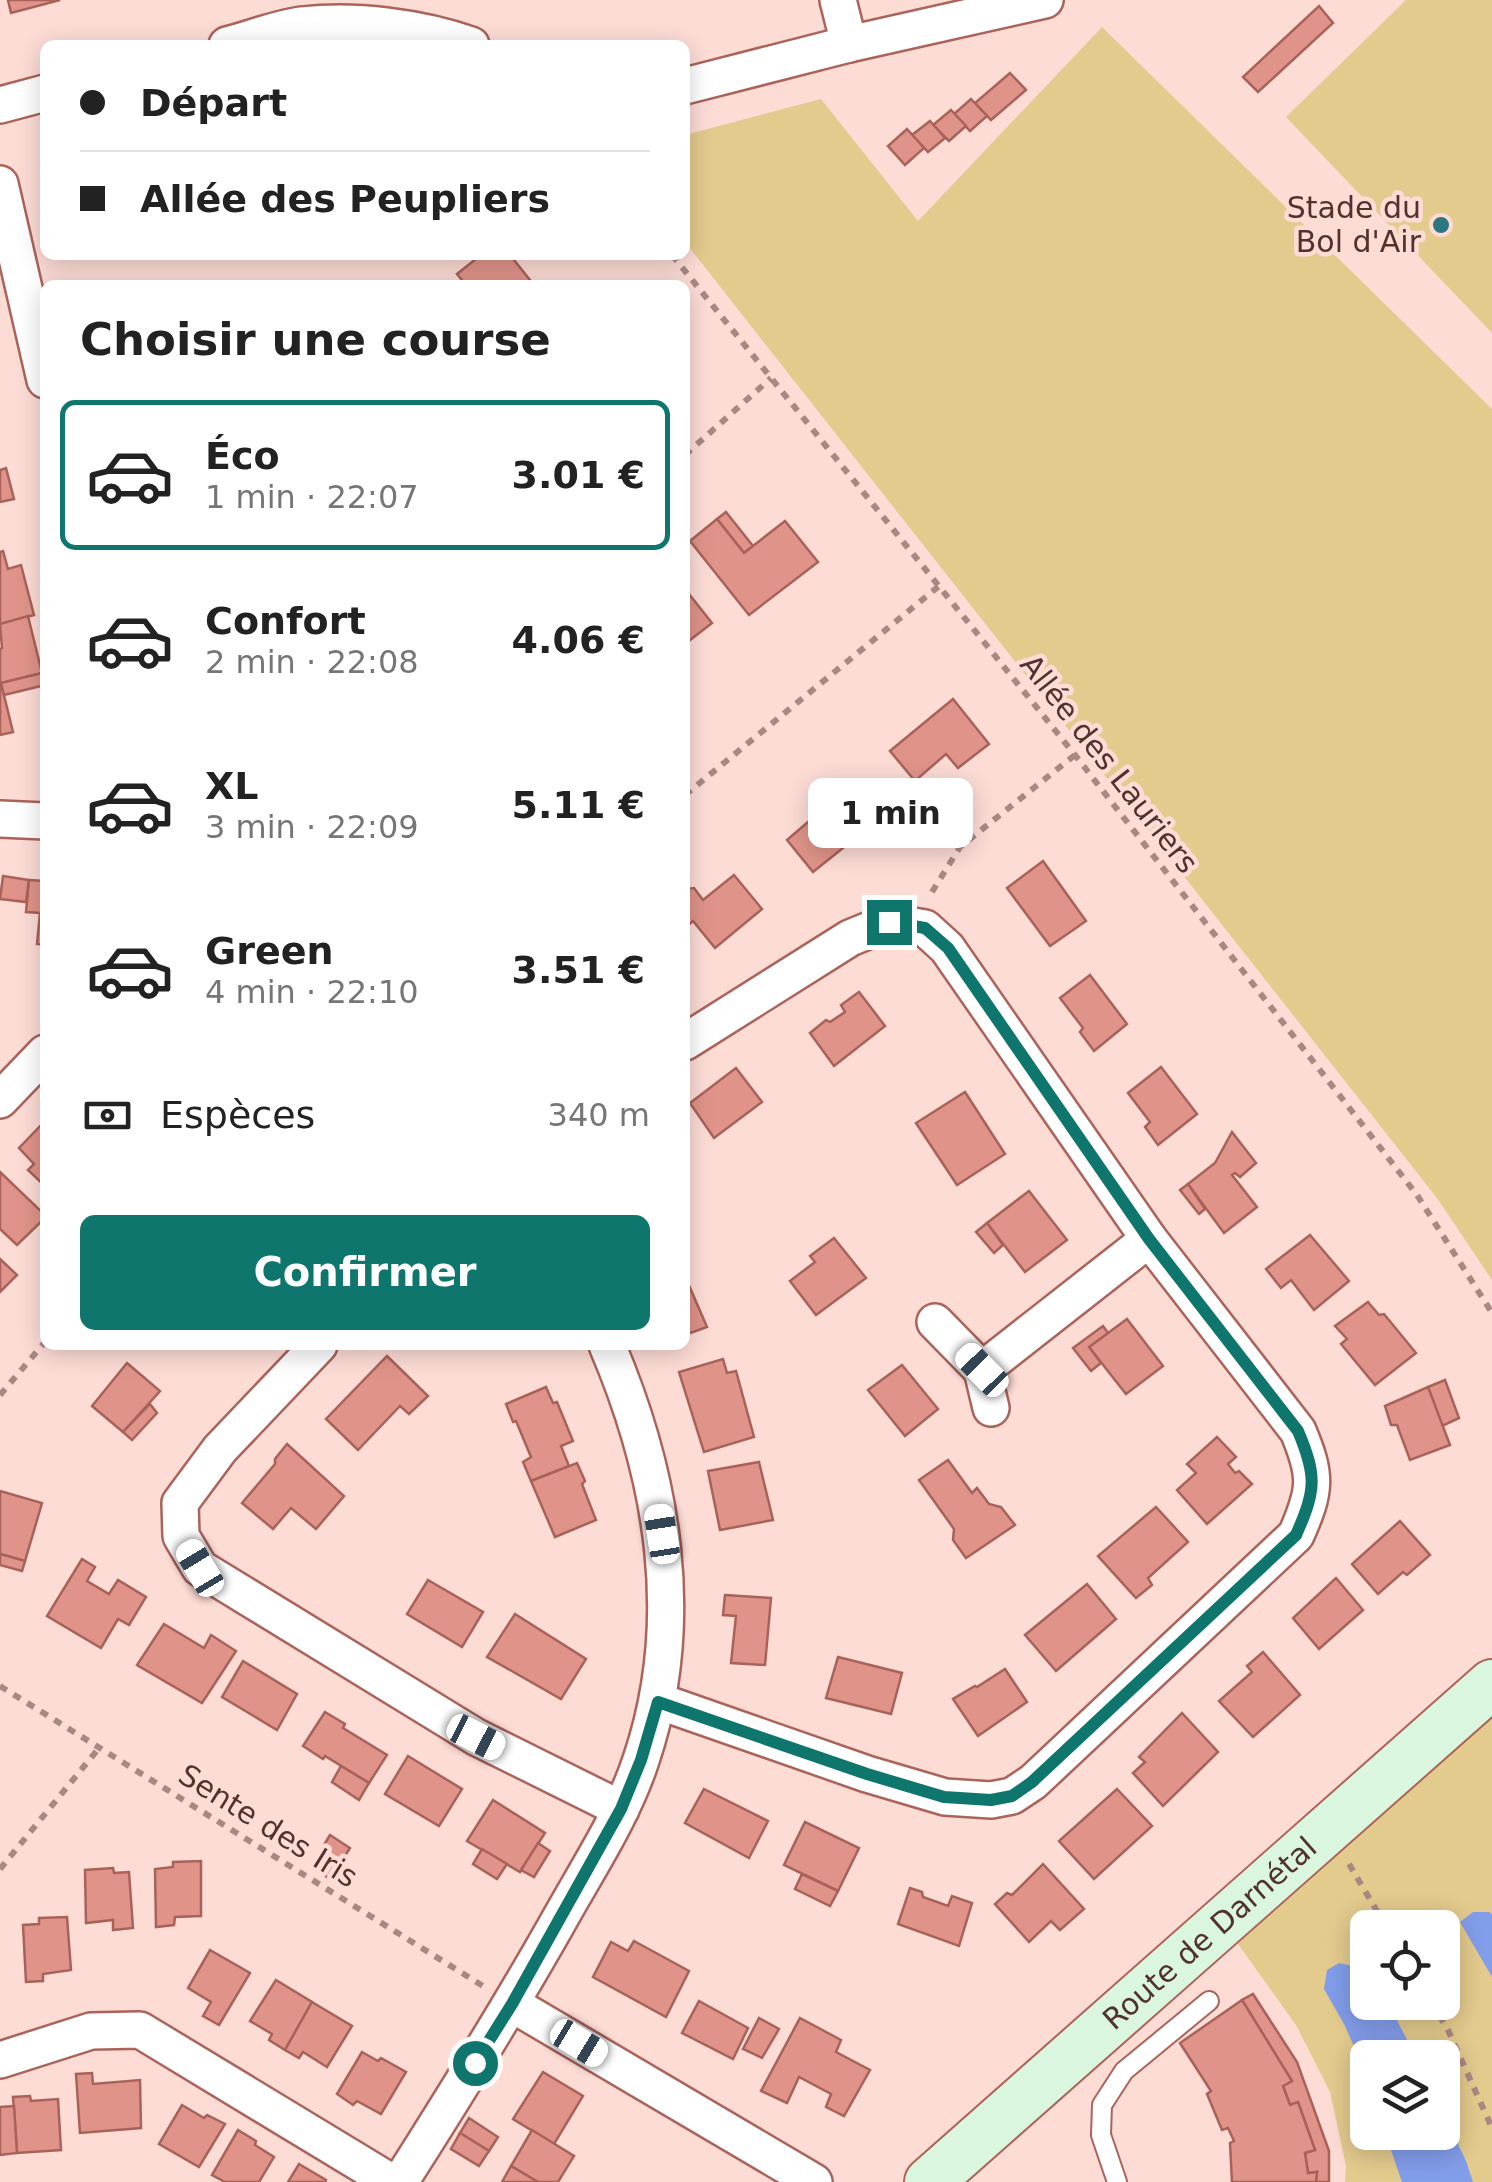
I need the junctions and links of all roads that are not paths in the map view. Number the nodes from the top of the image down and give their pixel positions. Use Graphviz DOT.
graph roads {
  1 [pos="838,0"];
  2 [pos="1045,0"];
  3 [pos="245,40"];
  4 [pos="456,40"];
  5 [pos="849,44"];
  6 [pos="690,85"];
  7 [pos="40,94"];
  8 [pos="0,105"];
  9 [pos="0,184"];
  10 [pos="40,358"];
  11 [pos="0,819"];
  12 [pos="40,821"];
  13 [pos="690,1039"];
  14 [pos="40,1058"];
  15 [pos="0,1100"];
  16 [pos="1149,1239"];
  17 [pos="935,1322"];
  18 [pos="313,1350"];
  19 [pos="609,1350"];
  20 [pos="982,1370"];
  21 [pos="991,1408"];
  22 [pos="1492,1684"];
  23 [pos="658,1702"];
  24 [pos="621,1809"];
  25 [pos="1209,2001"];
  26 [pos="512,2004"];
  27 [pos="0,2060"];
  28 [pos="391,2182"];
  29 [pos="400,2182"];
  30 [pos="814,2182"];
  31 [pos="929,2182"];
  32 [pos="1117,2182"];
  1 -- 5 [label="street"];
  2 -- 5 [label="street"];
  3 -- 4 [label="street"];
  5 -- 6 [label="street"];
  7 -- 8 [label="street"];
  9 -- 10 [label="street"];
  11 -- 12 [label="street"];
  13 -- 16 [label="street"];
  14 -- 15 [label="street"];
  16 -- 20 [label="street"];
  16 -- 23 [label="street"];
  17 -- 20 [label="street"];
  18 -- 24 [label="street"];
  19 -- 23 [label="street"];
  20 -- 21 [label="street"];
  22 -- 31 [label="street, Route de Darnétal"];
  23 -- 24 [label="street"];
  24 -- 26 [label="street"];
  25 -- 32 [label="lane"];
  26 -- 29 [label="street"];
  26 -- 30 [label="street"];
  27 -- 28 [label="street"];
}
